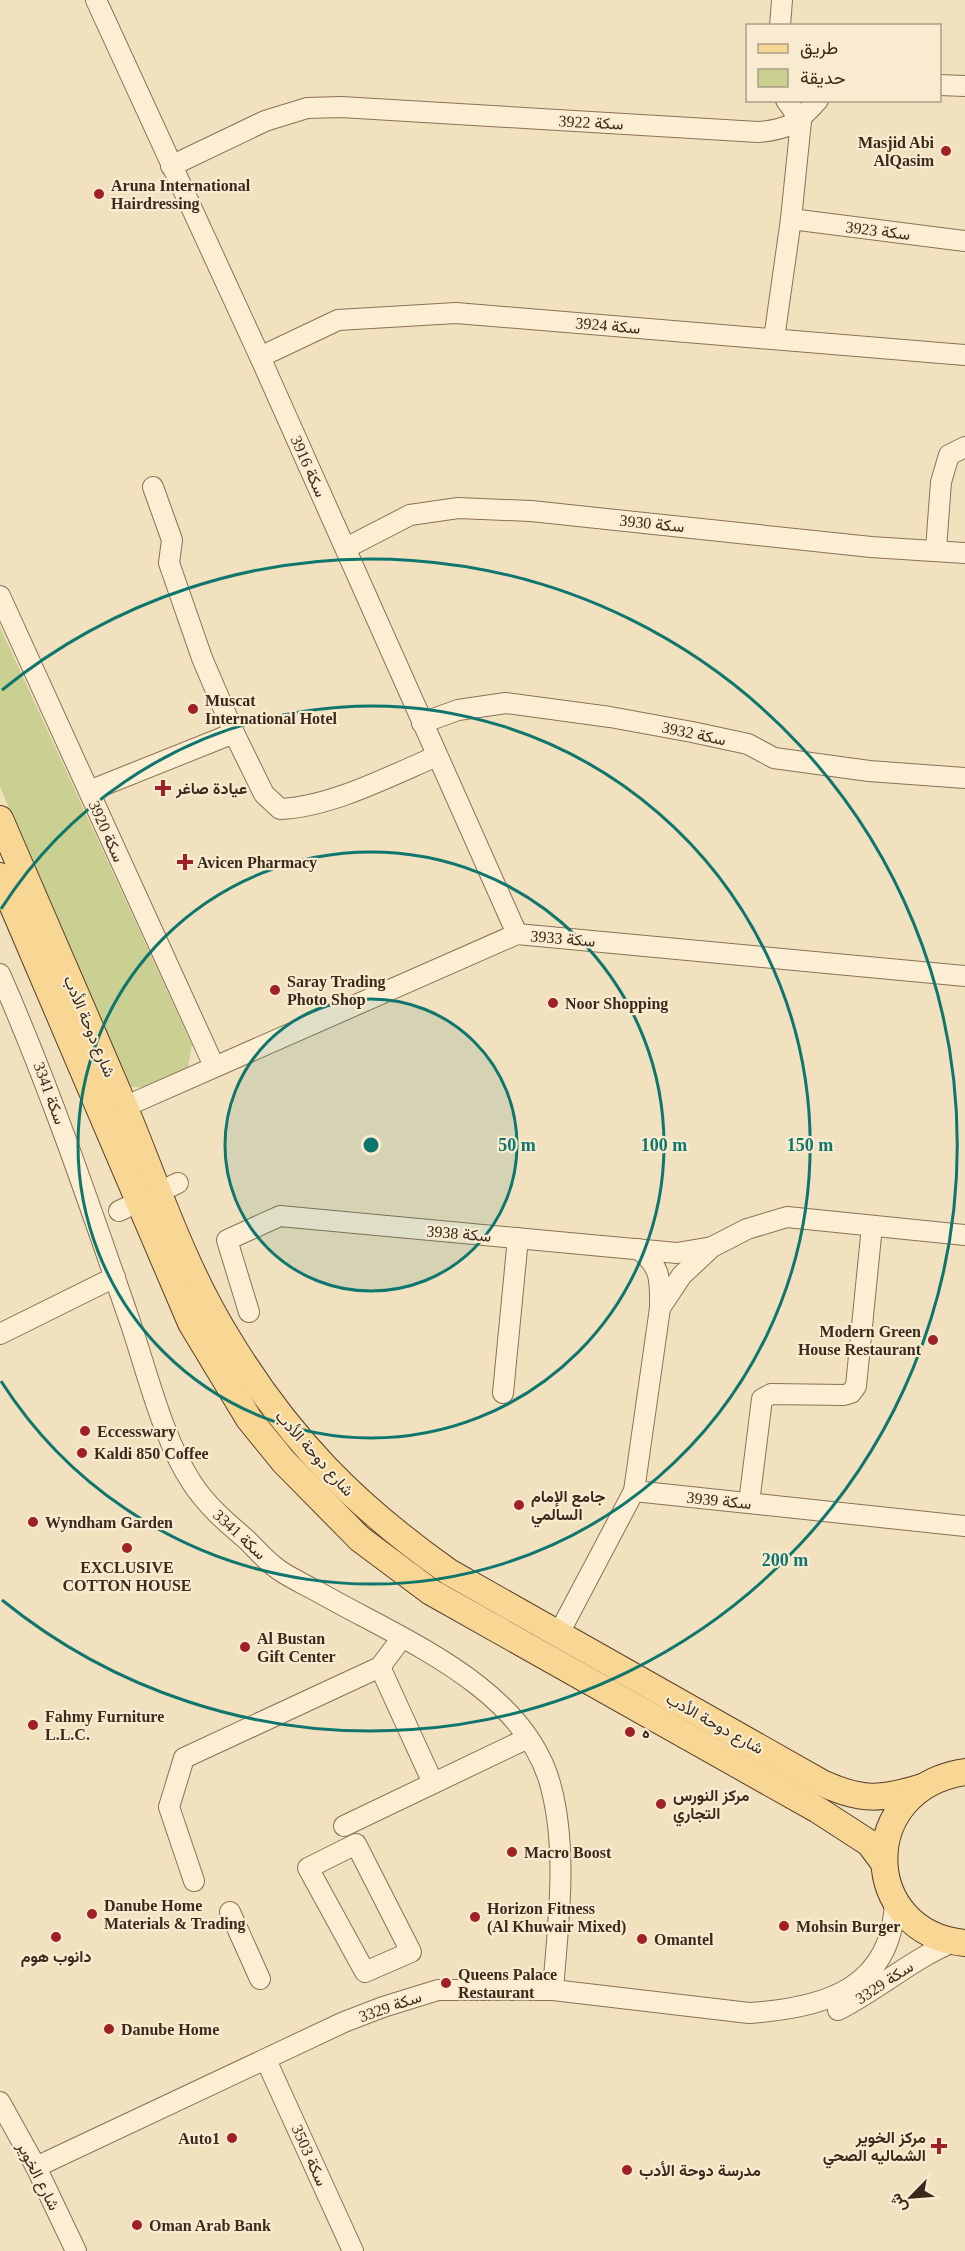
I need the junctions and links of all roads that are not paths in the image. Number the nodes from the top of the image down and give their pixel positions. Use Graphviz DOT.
graph roads {
  1 [pos="96,0"];
  2 [pos="782,0"];
  3 [pos="780,24"];
  4 [pos="941,85"];
  5 [pos="965,86"];
  6 [pos="788,102"];
  7 [pos="816,102"];
  8 [pos="801,120"];
  9 [pos="171,166"];
  10 [pos="791,219"];
  11 [pos="965,241"];
  12 [pos="774,339"];
  13 [pos="965,355"];
  14 [pos="260,357"];
  15 [pos="965,447"];
  16 [pos="153,487"];
  17 [pos="346,549"];
  18 [pos="936,549"];
  19 [pos="965,552"];
  20 [pos="0,596"];
  21 [pos="422,723"];
  22 [pos="234,733"];
  23 [pos="437,756"];
  24 [pos="965,778"];
  25 [pos="89,791"];
  26 [pos="0,819"];
  27 [pos="0,876"];
  28 [pos="517,934"];
  29 [pos="0,974"];
  30 [pos="965,976"];
  31 [pos="214,1066"];
  32 [pos="124,1107"];
  33 [pos="148,1197"];
  34 [pos="872,1226"];
  35 [pos="965,1235"];
  36 [pos="518,1238"];
  37 [pos="712,1247"];
  38 [pos="638,1250"];
  39 [pos="115,1277"];
  40 [pos="660,1308"];
  41 [pos="249,1312"];
  42 [pos="0,1334"];
  43 [pos="503,1393"];
  44 [pos="634,1491"];
  45 [pos="749,1503"];
  46 [pos="965,1526"];
  47 [pos="558,1635"];
  48 [pos="401,1639"];
  49 [pos="380,1667"];
  50 [pos="528,1738"];
  51 [pos="965,1773"];
  52 [pos="433,1783"];
  53 [pos="922,1787"];
  54 [pos="344,1826"];
  55 [pos="884,1863"];
  56 [pos="194,1881"];
  57 [pos="895,1900"];
  58 [pos="230,1912"];
  59 [pos="959,1943"];
  60 [pos="364,1972"];
  61 [pos="260,1978"];
  62 [pos="553,1990"];
  63 [pos="776,2011"];
  64 [pos="266,2060"];
  65 [pos="0,2102"];
  66 [pos="36,2168"];
  67 [pos="76,2251"];
  68 [pos="353,2251"];
  1 -- 9 [label="street, سكة 3916"];
  2 -- 3 [label="street"];
  4 -- 5 [label="street"];
  6 -- 8 [label="street"];
  7 -- 8 [label="street"];
  8 -- 9 [label="street, سكة 3922"];
  8 -- 10 [label="street"];
  9 -- 14 [label="street, سكة 3916"];
  10 -- 11 [label="street, سكة 3923"];
  10 -- 12 [label="street"];
  12 -- 13 [label="street, سكة 3924"];
  12 -- 14 [label="street, سكة 3924"];
  14 -- 17 [label="street, سكة 3916"];
  15 -- 18 [label="street"];
  16 -- 22 [label="street"];
  17 -- 18 [label="street, سكة 3930"];
  17 -- 21 [label="street, سكة 3916"];
  18 -- 19 [label="street, سكة 3930"];
  20 -- 25 [label="street, سكة 3920"];
  21 -- 23 [label="street, سكة 3916"];
  21 -- 24 [label="street, سكة 3932"];
  22 -- 23 [label="street"];
  22 -- 25 [label="street"];
  23 -- 28 [label="street, سكة 3916"];
  25 -- 31 [label="street, سكة 3920"];
  26 -- 32 [label="main road, شارع دوحة الأدب"];
  27 -- 33 [label="main road, شارع دوحة الأدب"];
  28 -- 30 [label="street, سكة 3933"];
  28 -- 31 [label="street, سكة 3933"];
  29 -- 39 [label="street, سكة 3341"];
  31 -- 32 [label="street, سكة 3933"];
  32 -- 33 [label="main road, شارع دوحة الأدب"];
  33 -- 47 [label="main road, شارع دوحة الأدب"];
  33 -- 55 [label="main road, شارع دوحة الأدب"];
  34 -- 35 [label="street, سكة 3938"];
  34 -- 37 [label="street, سكة 3938"];
  34 -- 45 [label="street"];
  36 -- 38 [label="street, سكة 3938"];
  36 -- 41 [label="street, سكة 3938"];
  36 -- 43 [label="street"];
  37 -- 38 [label="street, سكة 3938"];
  37 -- 40 [label="street, سكة 3938"];
  38 -- 40 [label="street, سكة 3938"];
  39 -- 42 [label="street"];
  39 -- 48 [label="street, سكة 3341"];
  40 -- 44 [label="street, سكة 3938"];
  44 -- 45 [label="street, سكة 3939"];
  44 -- 47 [label="street"];
  45 -- 46 [label="street, سكة 3939"];
  47 -- 53 [label="main road, شارع دوحة الأدب"];
  48 -- 49 [label="street"];
  48 -- 50 [label="street, سكة 3341"];
  49 -- 52 [label="street"];
  49 -- 56 [label="street"];
  50 -- 52 [label="street"];
  50 -- 62 [label="street, سكة 3341"];
  51 -- 53 [label="main road, شارع دوحة الأدب"];
  52 -- 54 [label="street"];
  53 -- 55 [label="main road"];
  55 -- 57 [label="main road"];
  57 -- 59 [label="main road"];
  57 -- 63 [label="street, سكة 3329"];
  58 -- 61 [label="street"];
  59 -- 63 [label="street, سكة 3329"];
  60 -- 60 [label="street"];
  62 -- 63 [label="street, سكة 3329"];
  62 -- 64 [label="street, سكة 3329"];
  64 -- 66 [label="street, سكة 3329"];
  64 -- 68 [label="street, سكة 3503"];
  65 -- 66 [label="street, شارع الخوير"];
  66 -- 67 [label="street, شارع الخوير"];
}
